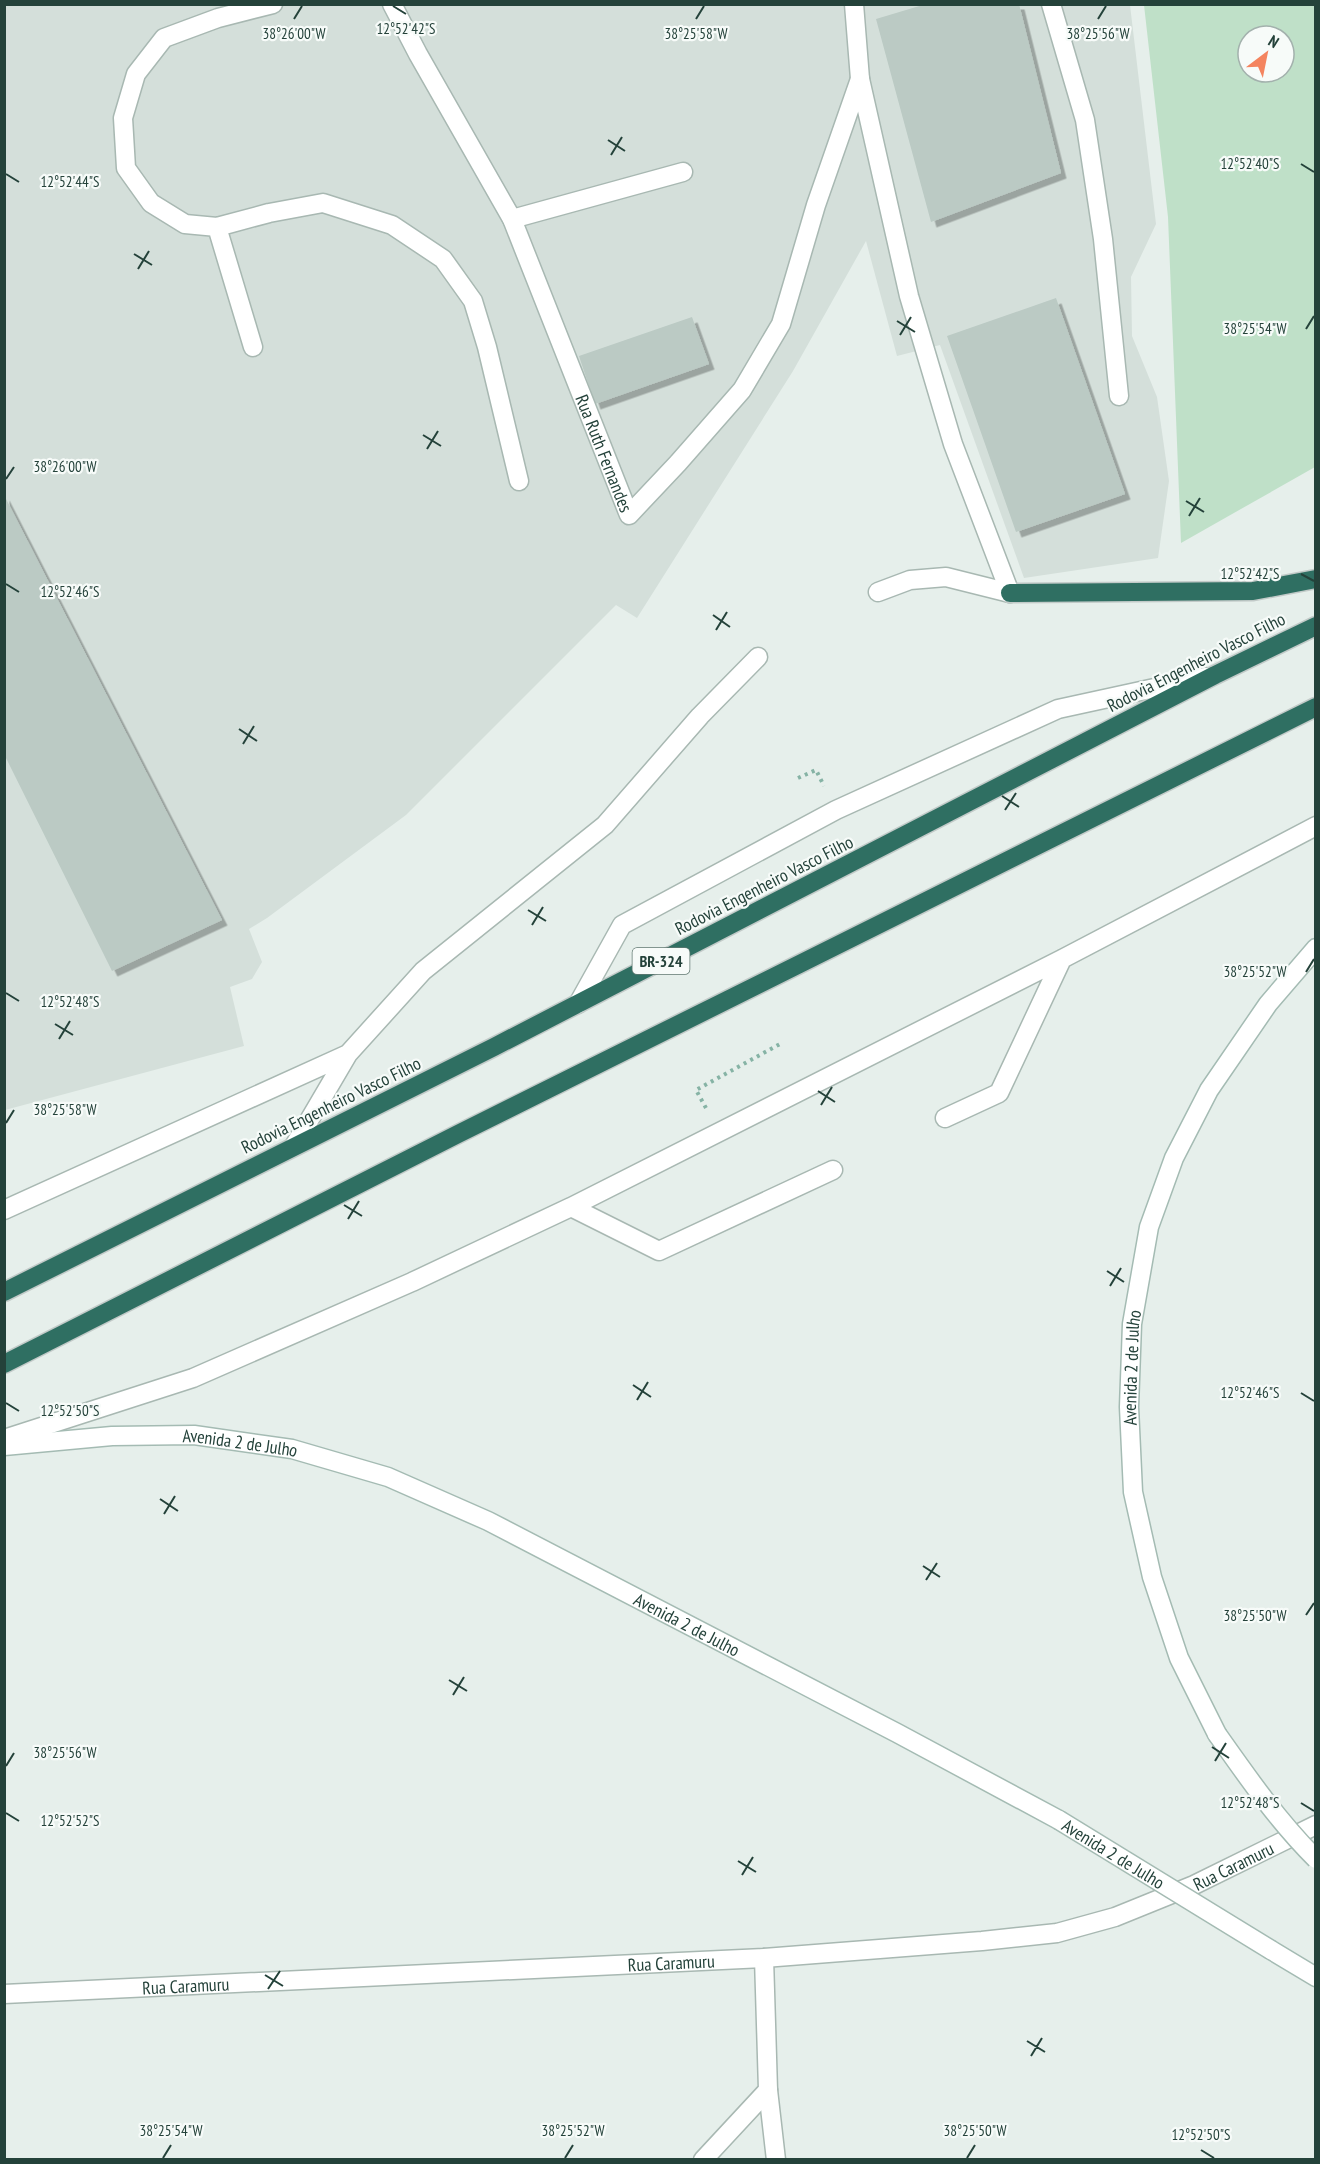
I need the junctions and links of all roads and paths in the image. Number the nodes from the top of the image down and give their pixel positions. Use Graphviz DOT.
graph roads {
  1 [pos="273,4"];
  2 [pos="392,4"];
  3 [pos="854,4"];
  4 [pos="1051,4"];
  5 [pos="860,79"];
  6 [pos="683,172"];
  7 [pos="512,219"];
  8 [pos="217,227"];
  9 [pos="253,347"];
  10 [pos="1119,396"];
  11 [pos="519,481"];
  12 [pos="1316,579"];
  13 [pos="878,592"];
  14 [pos="1010,593"];
  15 [pos="1316,626"];
  16 [pos="758,657"];
  17 [pos="1215,675"];
  18 [pos="1316,707"];
  19 [pos="1316,826"];
  20 [pos="1316,948"];
  21 [pos="1062,959"];
  22 [pos="578,1004"];
  23 [pos="780,1044"];
  24 [pos="348,1054"];
  25 [pos="945,1118"];
  26 [pos="719,1132"];
  27 [pos="294,1146"];
  28 [pos="833,1170"];
  29 [pos="571,1207"];
  30 [pos="4,1210"];
  31 [pos="4,1292"];
  32 [pos="4,1364"];
  33 [pos="4,1439"];
  34 [pos="4,1446"];
  35 [pos="1316,1826"];
  36 [pos="1316,1859"];
  37 [pos="764,1958"];
  38 [pos="1316,1977"];
  39 [pos="4,1994"];
  40 [pos="768,2090"];
  41 [pos="704,2160"];
  42 [pos="776,2160"];
  1 -- 8 [label="street"];
  2 -- 7 [label="street, Rua Ruth Fernandes"];
  3 -- 5 [label="street, Rua Ruth Fernandes"];
  4 -- 10 [label="street"];
  5 -- 7 [label="street, Rua Ruth Fernandes"];
  5 -- 14 [label="street, Rua Ruth Fernandes"];
  6 -- 7 [label="street"];
  8 -- 9 [label="street"];
  8 -- 11 [label="street"];
  12 -- 14 [label="highway"];
  13 -- 14 [label="street"];
  15 -- 17 [label="highway, Rodovia Engenheiro Vasco Filho / BR-324"];
  16 -- 24 [label="street"];
  17 -- 22 [label="highway, Rodovia Engenheiro Vasco Filho / BR-324"];
  17 -- 22 [label="street"];
  18 -- 32 [label="highway"];
  19 -- 21 [label="street"];
  20 -- 36 [label="street, Avenida 2 de Julho, bridge"];
  21 -- 25 [label="street"];
  21 -- 26 [label="street"];
  22 -- 27 [label="highway, Rodovia Engenheiro Vasco Filho / BR-324"];
  23 -- 26 [label="path"];
  24 -- 27 [label="street"];
  24 -- 30 [label="street"];
  26 -- 29 [label="street"];
  27 -- 31 [label="highway, Rodovia Engenheiro Vasco Filho / BR-324"];
  28 -- 29 [label="street"];
  29 -- 33 [label="street"];
  34 -- 38 [label="street, Avenida 2 de Julho, bridge"];
  35 -- 37 [label="street, Rua Caramuru"];
  37 -- 39 [label="street, Rua Caramuru"];
  37 -- 40 [label="street"];
  40 -- 41 [label="street"];
  40 -- 42 [label="street"];
}
